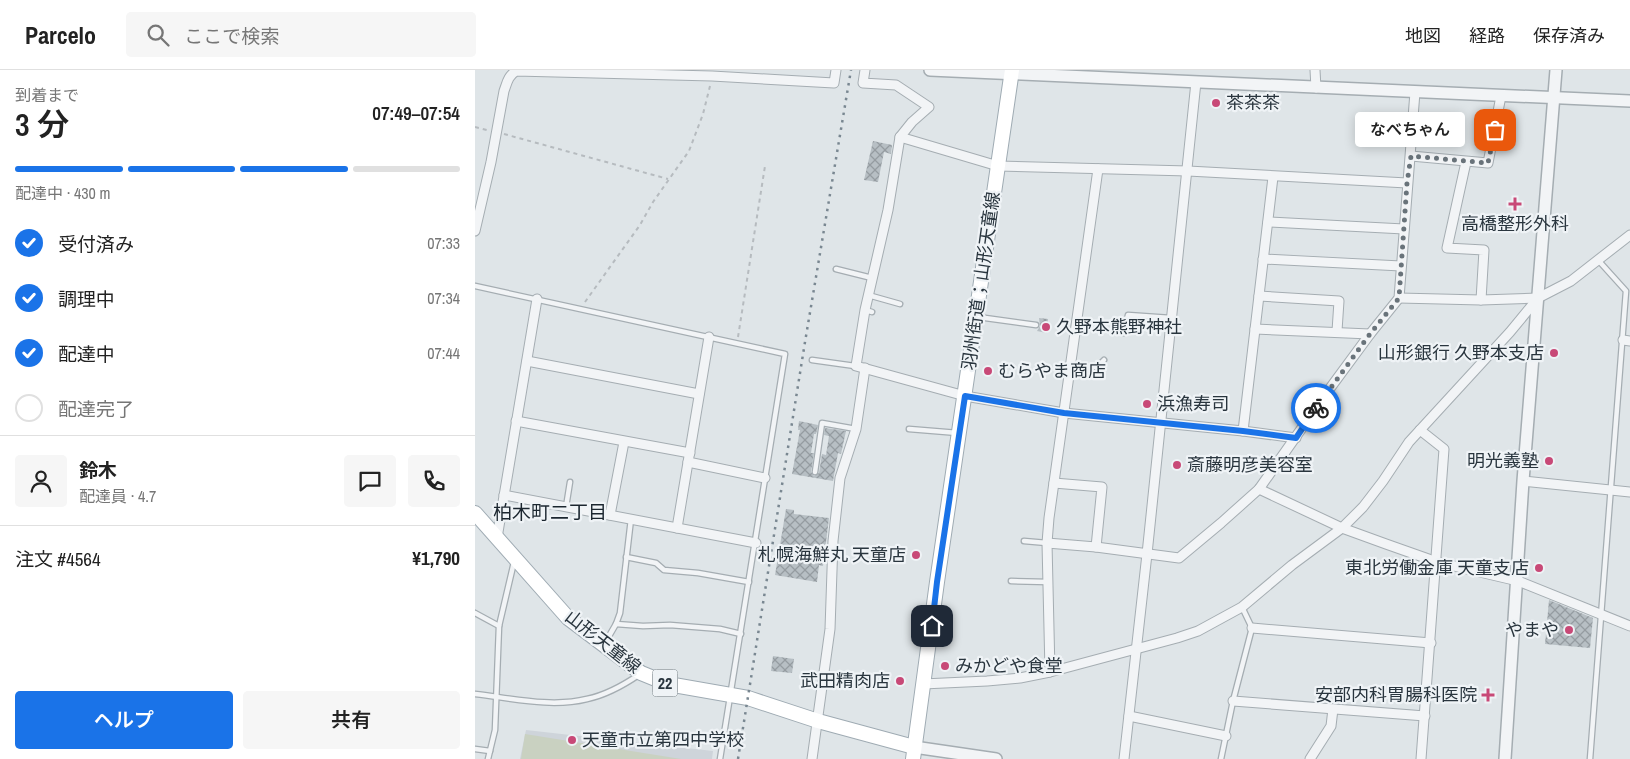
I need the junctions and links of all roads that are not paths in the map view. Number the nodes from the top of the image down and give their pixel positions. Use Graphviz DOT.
graph roads {
  1 [pos="836,70"];
  2 [pos="865,70"];
  3 [pos="930,70"];
  4 [pos="1315,70"];
  5 [pos="1556,70"];
  6 [pos="580,72"];
  7 [pos="1012,72"];
  8 [pos="1113,75"];
  9 [pos="1196,82"];
  10 [pos="1316,88"];
  11 [pos="1415,92"];
  12 [pos="1501,96"];
  13 [pos="1554,98"];
  14 [pos="1629,98"];
  15 [pos="900,137"];
  16 [pos="1411,156"];
  17 [pos="1465,162"];
  18 [pos="998,166"];
  19 [pos="1098,169"];
  20 [pos="1188,171"];
  21 [pos="1273,177"];
  22 [pos="1407,183"];
  23 [pos="1268,222"];
  24 [pos="1404,229"];
  25 [pos="475,231"];
  26 [pos="1630,235"];
  27 [pos="1263,259"];
  28 [pos="1598,260"];
  29 [pos="1401,266"];
  30 [pos="836,269"];
  31 [pos="872,278"];
  32 [pos="475,286"];
  33 [pos="868,295"];
  34 [pos="1259,296"];
  35 [pos="1399,298"];
  36 [pos="1538,298"];
  37 [pos="537,299"];
  38 [pos="1481,300"];
  39 [pos="900,304"];
  40 [pos="976,317"];
  41 [pos="1172,318"];
  42 [pos="1035,324"];
  43 [pos="1255,329"];
  44 [pos="1337,331"];
  45 [pos="1124,333"];
  46 [pos="1370,334"];
  47 [pos="709,337"];
  48 [pos="1627,341"];
  49 [pos="812,360"];
  50 [pos="1104,360"];
  51 [pos="527,361"];
  52 [pos="1071,364"];
  53 [pos="861,367"];
  54 [pos="699,394"];
  55 [pos="965,396"];
  56 [pos="1064,413"];
  57 [pos="516,421"];
  58 [pos="1160,423"];
  59 [pos="856,429"];
  60 [pos="909,429"];
  61 [pos="1419,430"];
  62 [pos="1243,431"];
  63 [pos="959,433"];
  64 [pos="1296,438"];
  65 [pos="624,442"];
  66 [pos="689,458"];
  67 [pos="815,472"];
  68 [pos="765,478"];
  69 [pos="1523,481"];
  70 [pos="570,482"];
  71 [pos="1054,483"];
  72 [pos="1259,489"];
  73 [pos="1611,490"];
  74 [pos="1630,492"];
  75 [pos="504,495"];
  76 [pos="566,507"];
  77 [pos="475,513"];
  78 [pos="610,515"];
  79 [pos="631,519"];
  80 [pos="677,528"];
  81 [pos="1342,528"];
  82 [pos="497,538"];
  83 [pos="1024,541"];
  84 [pos="756,543"];
  85 [pos="1047,543"];
  86 [pos="1096,547"];
  87 [pos="1147,554"];
  88 [pos="625,557"];
  89 [pos="515,558"];
  90 [pos="1437,562"];
  91 [pos="1011,581"];
  92 [pos="1518,581"];
  93 [pos="749,582"];
  94 [pos="1048,582"];
  95 [pos="1242,607"];
  96 [pos="475,613"];
  97 [pos="1601,614"];
  98 [pos="616,624"];
  99 [pos="499,626"];
  100 [pos="1630,626"];
  101 [pos="1252,628"];
  102 [pos="741,634"];
  103 [pos="1431,643"];
  104 [pos="604,645"];
  105 [pos="1136,650"];
  106 [pos="1050,672"];
  107 [pos="641,673"];
  108 [pos="923,684"];
  109 [pos="475,694"];
  110 [pos="731,694"];
  111 [pos="496,696"];
  112 [pos="1233,701"];
  113 [pos="1333,709"];
  114 [pos="1129,716"];
  115 [pos="1425,716"];
  116 [pos="817,721"];
  117 [pos="1226,736"];
  118 [pos="475,749"];
  119 [pos="490,751"];
  120 [pos="913,753"];
  121 [pos="488,759"];
  122 [pos="720,759"];
  123 [pos="812,759"];
  124 [pos="996,759"];
  125 [pos="1123,759"];
  126 [pos="1221,759"];
  127 [pos="1310,759"];
  128 [pos="1421,759"];
  129 [pos="1505,759"];
  130 [pos="1590,759"];
  1 -- 6 [label="street"];
  2 -- 15 [label="street"];
  3 -- 7 [label="street"];
  4 -- 10 [label="street"];
  5 -- 13 [label="street"];
  6 -- 25 [label="street"];
  7 -- 8 [label="street"];
  7 -- 18 [label="main road, 羽州街道；山形天童線"];
  8 -- 9 [label="street"];
  9 -- 10 [label="street"];
  9 -- 20 [label="street"];
  10 -- 11 [label="street"];
  11 -- 12 [label="street"];
  11 -- 16 [label="street"];
  12 -- 13 [label="street"];
  12 -- 17 [label="street"];
  13 -- 14 [label="street"];
  13 -- 36 [label="street"];
  15 -- 18 [label="street"];
  15 -- 31 [label="street"];
  16 -- 17 [label="street"];
  16 -- 22 [label="street"];
  17 -- 38 [label="street"];
  18 -- 19 [label="street"];
  18 -- 40 [label="main road, 羽州街道；山形天童線"];
  19 -- 20 [label="street"];
  19 -- 52 [label="street"];
  20 -- 21 [label="street"];
  20 -- 41 [label="street"];
  21 -- 22 [label="street"];
  21 -- 23 [label="street"];
  22 -- 24 [label="street"];
  23 -- 24 [label="street"];
  23 -- 27 [label="street"];
  24 -- 29 [label="street"];
  26 -- 28 [label="street"];
  27 -- 29 [label="street"];
  27 -- 34 [label="street"];
  28 -- 36 [label="street"];
  28 -- 48 [label="lane"];
  29 -- 35 [label="street"];
  30 -- 31 [label="lane"];
  31 -- 33 [label="street"];
  32 -- 37 [label="lane"];
  33 -- 39 [label="lane"];
  33 -- 53 [label="street"];
  34 -- 43 [label="street"];
  34 -- 44 [label="street"];
  35 -- 38 [label="street"];
  35 -- 46 [label="street"];
  36 -- 38 [label="street"];
  36 -- 61 [label="street"];
  36 -- 69 [label="street"];
  37 -- 47 [label="lane"];
  37 -- 51 [label="street"];
  40 -- 42 [label="lane"];
  40 -- 55 [label="main road, 羽州街道；山形天童線"];
  41 -- 45 [label="lane"];
  41 -- 58 [label="street"];
  43 -- 44 [label="street"];
  43 -- 62 [label="street"];
  44 -- 46 [label="street"];
  46 -- 64 [label="street"];
  47 -- 54 [label="street"];
  47 -- 68 [label="lane"];
  48 -- 73 [label="lane"];
  49 -- 53 [label="lane"];
  50 -- 52 [label="lane"];
  51 -- 54 [label="street"];
  51 -- 57 [label="street"];
  52 -- 56 [label="street"];
  53 -- 55 [label="street"];
  53 -- 59 [label="street"];
  54 -- 66 [label="street"];
  55 -- 56 [label="street"];
  55 -- 63 [label="main road, 羽州街道；山形天童線"];
  56 -- 58 [label="street"];
  56 -- 71 [label="street"];
  57 -- 65 [label="street"];
  57 -- 75 [label="street"];
  58 -- 62 [label="street"];
  58 -- 87 [label="street"];
  59 -- 67 [label="lane"];
  59 -- 116 [label="street"];
  60 -- 63 [label="lane"];
  61 -- 81 [label="street"];
  61 -- 90 [label="street"];
  62 -- 64 [label="street"];
  63 -- 108 [label="main road, 羽州街道；山形天童線"];
  64 -- 72 [label="street"];
  65 -- 66 [label="street"];
  65 -- 78 [label="street"];
  66 -- 68 [label="street"];
  66 -- 80 [label="street"];
  68 -- 84 [label="lane"];
  69 -- 73 [label="street"];
  69 -- 92 [label="street"];
  70 -- 76 [label="lane"];
  71 -- 85 [label="street"];
  71 -- 86 [label="street"];
  72 -- 81 [label="street"];
  72 -- 87 [label="street"];
  73 -- 74 [label="street"];
  73 -- 97 [label="lane"];
  75 -- 76 [label="street"];
  75 -- 82 [label="street"];
  76 -- 78 [label="street"];
  77 -- 82 [label="main road, 山形天童線 / 22"];
  78 -- 79 [label="street"];
  79 -- 80 [label="street"];
  79 -- 88 [label="lane"];
  80 -- 84 [label="street"];
  81 -- 90 [label="street"];
  81 -- 95 [label="street"];
  82 -- 89 [label="main road, 山形天童線 / 22"];
  83 -- 85 [label="lane"];
  84 -- 93 [label="lane"];
  85 -- 86 [label="street"];
  85 -- 94 [label="street"];
  86 -- 87 [label="street"];
  87 -- 105 [label="street"];
  88 -- 93 [label="lane"];
  88 -- 98 [label="lane"];
  89 -- 99 [label="lane"];
  89 -- 104 [label="main road, 山形天童線 / 22"];
  90 -- 92 [label="street"];
  90 -- 103 [label="street"];
  91 -- 94 [label="lane"];
  92 -- 97 [label="street"];
  92 -- 129 [label="street"];
  93 -- 102 [label="lane"];
  94 -- 106 [label="street"];
  95 -- 101 [label="lane"];
  95 -- 105 [label="street"];
  96 -- 99 [label="lane"];
  97 -- 100 [label="street"];
  97 -- 130 [label="lane"];
  98 -- 102 [label="lane"];
  98 -- 104 [label="lane"];
  99 -- 111 [label="lane"];
  101 -- 103 [label="street"];
  101 -- 112 [label="lane"];
  102 -- 110 [label="lane"];
  103 -- 115 [label="street"];
  104 -- 107 [label="main road, 山形天童線 / 22"];
  105 -- 106 [label="street"];
  105 -- 114 [label="street"];
  106 -- 108 [label="street"];
  107 -- 110 [label="main road, 山形天童線 / 22"];
  107 -- 111 [label="lane"];
  108 -- 120 [label="main road, 羽州街道；山形天童線"];
  109 -- 111 [label="lane"];
  110 -- 116 [label="main road, 山形天童線 / 22"];
  110 -- 122 [label="lane"];
  111 -- 119 [label="lane"];
  112 -- 113 [label="street"];
  112 -- 117 [label="lane"];
  113 -- 115 [label="street"];
  113 -- 127 [label="street"];
  114 -- 117 [label="street"];
  114 -- 125 [label="street"];
  115 -- 128 [label="street"];
  116 -- 120 [label="main road, 山形天童線 / 22"];
  116 -- 123 [label="street"];
  117 -- 126 [label="lane"];
  118 -- 119 [label="lane"];
  119 -- 121 [label="lane"];
  120 -- 124 [label="street"];
}
